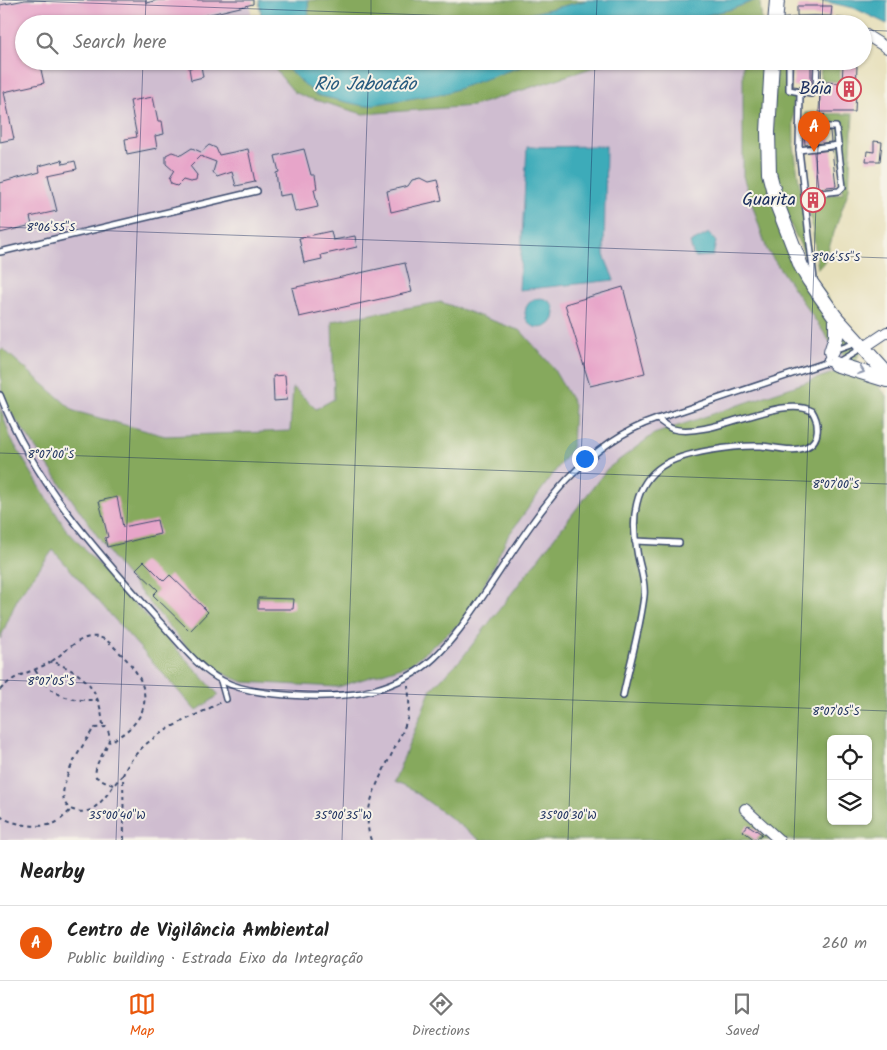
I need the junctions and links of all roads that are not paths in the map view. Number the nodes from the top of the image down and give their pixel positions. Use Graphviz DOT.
graph roads {
  1 [pos="777,0"];
  2 [pos="778,15"];
  3 [pos="872,39"];
  4 [pos="887,48"];
  5 [pos="771,70"];
  6 [pos="789,70"];
  7 [pos="816,70"];
  8 [pos="800,93"];
  9 [pos="799,127"];
  10 [pos="839,145"];
  11 [pos="799,150"];
  12 [pos="256,191"];
  13 [pos="804,195"];
  14 [pos="0,252"];
  15 [pos="816,290"];
  16 [pos="836,318"];
  17 [pos="887,332"];
  18 [pos="861,345"];
  19 [pos="830,360"];
  20 [pos="887,374"];
  21 [pos="887,380"];
  22 [pos="0,395"];
  23 [pos="657,418"];
  24 [pos="635,541"];
  25 [pos="679,543"];
  26 [pos="221,681"];
  27 [pos="623,696"];
  28 [pos="226,699"];
  29 [pos="745,809"];
  30 [pos="779,840"];
  1 -- 2 [label="main road"];
  3 -- 4 [label="street"];
  5 -- 15 [label="main road"];
  6 -- 8 [label="lane"];
  7 -- 8 [label="lane"];
  8 -- 9 [label="lane"];
  9 -- 10 [label="lane"];
  9 -- 11 [label="lane"];
  10 -- 11 [label="lane"];
  10 -- 13 [label="lane"];
  11 -- 13 [label="lane"];
  12 -- 14 [label="lane"];
  13 -- 15 [label="lane"];
  15 -- 16 [label="main road"];
  16 -- 18 [label="main road"];
  16 -- 19 [label="main road"];
  17 -- 18 [label="street"];
  18 -- 19 [label="lane"];
  18 -- 19 [label="lane"];
  18 -- 20 [label="main road"];
  19 -- 21 [label="main road, one-way"];
  19 -- 23 [label="lane"];
  22 -- 26 [label="lane"];
  23 -- 24 [label="lane"];
  23 -- 26 [label="lane"];
  24 -- 25 [label="lane"];
  24 -- 27 [label="lane"];
  26 -- 28 [label="lane"];
  29 -- 30 [label="street"];
}
